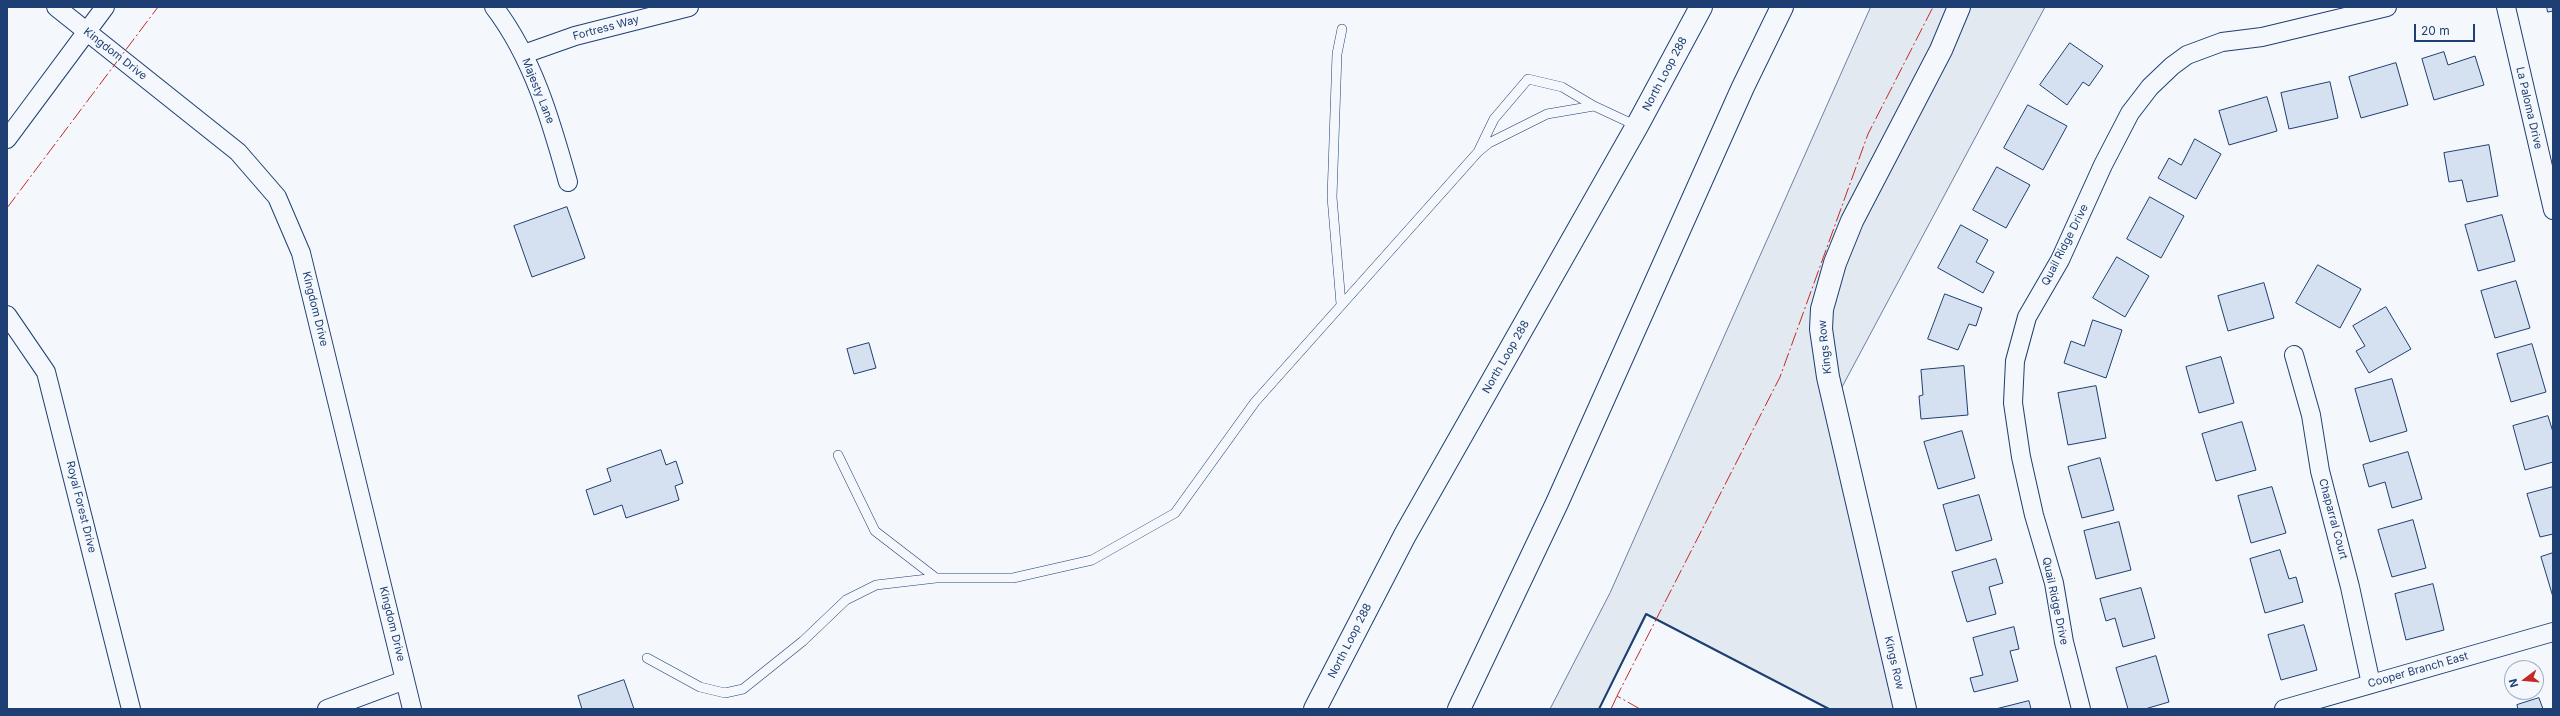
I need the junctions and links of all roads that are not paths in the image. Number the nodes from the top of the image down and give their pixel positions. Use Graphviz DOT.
graph roads {
  1 [pos="56,7"];
  2 [pos="105,7"];
  3 [pos="494,7"];
  4 [pos="689,7"];
  5 [pos="1701,7"];
  6 [pos="1782,7"];
  7 [pos="1959,7"];
  8 [pos="2387,7"];
  9 [pos="2506,7"];
  10 [pos="1342,28"];
  11 [pos="87,32"];
  12 [pos="524,54"];
  13 [pos="1594,106"];
  14 [pos="1637,126"];
  15 [pos="7,139"];
  16 [pos="1478,152"];
  17 [pos="568,182"];
  18 [pos="2553,210"];
  19 [pos="1341,304"];
  20 [pos="7,315"];
  21 [pos="2294,355"];
  22 [pos="838,455"];
  23 [pos="936,578"];
  24 [pos="2553,632"];
  25 [pos="648,658"];
  26 [pos="405,680"];
  27 [pos="2371,684"];
  28 [pos="131,709"];
  29 [pos="327,709"];
  30 [pos="412,709"];
  31 [pos="1315,709"];
  32 [pos="1459,709"];
  33 [pos="1905,709"];
  34 [pos="2081,709"];
  35 [pos="2284,709"];
  1 -- 11 [label="street, Kingdom Drive"];
  2 -- 11 [label="street"];
  3 -- 12 [label="street, Majesty Lane"];
  4 -- 12 [label="street, Fortress Way"];
  5 -- 14 [label="main road, North Loop 288"];
  6 -- 32 [label="main road"];
  7 -- 33 [label="main road, Kings Row"];
  8 -- 34 [label="street, Quail Ridge Drive"];
  9 -- 18 [label="street, La Paloma Drive"];
  10 -- 19 [label="lane"];
  11 -- 15 [label="street"];
  11 -- 26 [label="street, Kingdom Drive"];
  12 -- 17 [label="street, Majesty Lane"];
  13 -- 14 [label="lane"];
  13 -- 16 [label="lane"];
  13 -- 16 [label="lane"];
  14 -- 31 [label="main road, North Loop 288"];
  16 -- 19 [label="lane"];
  19 -- 23 [label="lane"];
  20 -- 28 [label="street, Royal Forest Drive"];
  21 -- 27 [label="street, Chaparral Court"];
  22 -- 23 [label="lane"];
  23 -- 25 [label="lane"];
  24 -- 27 [label="street, Cooper Branch East"];
  26 -- 29 [label="street"];
  26 -- 30 [label="street, Kingdom Drive"];
  27 -- 35 [label="street, Cooper Branch East"];
}
